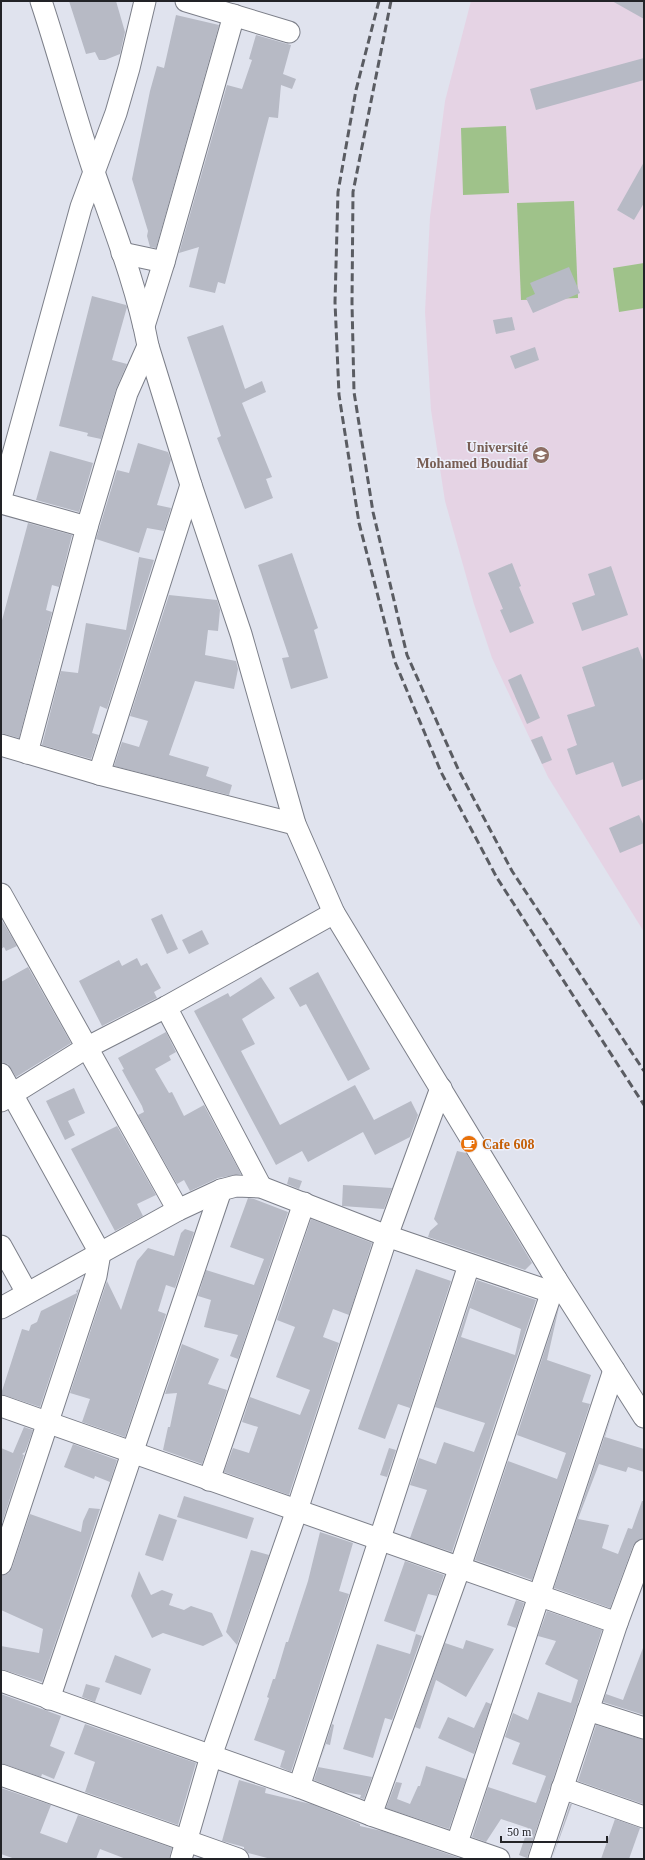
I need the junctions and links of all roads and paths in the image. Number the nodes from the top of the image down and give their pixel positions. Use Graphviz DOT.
graph roads {
  1 [pos="41,1"];
  2 [pos="145,1"];
  3 [pos="186,1"];
  4 [pos="234,15"];
  5 [pos="289,32"];
  6 [pos="94,170"];
  7 [pos="122,253"];
  8 [pos="164,262"];
  9 [pos="144,326"];
  10 [pos="148,346"];
  11 [pos="191,484"];
  12 [pos="1,498"];
  13 [pos="1,502"];
  14 [pos="87,527"];
  15 [pos="1,745"];
  16 [pos="27,753"];
  17 [pos="99,774"];
  18 [pos="295,824"];
  19 [pos="1,894"];
  20 [pos="334,913"];
  21 [pos="166,1007"];
  22 [pos="86,1048"];
  23 [pos="1,1074"];
  24 [pos="441,1088"];
  25 [pos="7,1097"];
  26 [pos="262,1187"];
  27 [pos="221,1190"];
  28 [pos="304,1203"];
  29 [pos="178,1210"];
  30 [pos="387,1236"];
  31 [pos="1,1246"];
  32 [pos="100,1253"];
  33 [pos="469,1265"];
  34 [pos="554,1285"];
  35 [pos="28,1293"];
  36 [pos="2,1310"];
  37 [pos="614,1370"];
  38 [pos="1,1406"];
  39 [pos="644,1417"];
  40 [pos="49,1423"];
  41 [pos="131,1452"];
  42 [pos="209,1480"];
  43 [pos="296,1510"];
  44 [pos="380,1539"];
  45 [pos="644,1550"];
  46 [pos="1,1564"];
  47 [pos="460,1567"];
  48 [pos="540,1596"];
  49 [pos="617,1623"];
  50 [pos="1,1681"];
  51 [pos="49,1700"];
  52 [pos="588,1710"];
  53 [pos="644,1728"];
  54 [pos="211,1756"];
  55 [pos="1,1775"];
  56 [pos="299,1787"];
  57 [pos="562,1788"];
  58 [pos="371,1815"];
  59 [pos="644,1816"];
  60 [pos="456,1843"];
  61 [pos="184,1850"];
  62 [pos="238,1859"];
  63 [pos="499,1859"];
  64 [pos="539,1859"];
  1 -- 6 [label="street"];
  2 -- 6 [label="street"];
  3 -- 4 [label="street"];
  4 -- 5 [label="street"];
  4 -- 8 [label="street"];
  6 -- 7 [label="street"];
  6 -- 12 [label="street"];
  7 -- 8 [label="street"];
  7 -- 9 [label="street"];
  8 -- 9 [label="street"];
  9 -- 10 [label="street"];
  10 -- 11 [label="street"];
  10 -- 14 [label="street"];
  11 -- 17 [label="street"];
  11 -- 18 [label="street"];
  13 -- 14 [label="street"];
  14 -- 16 [label="street"];
  15 -- 16 [label="street"];
  16 -- 17 [label="street"];
  17 -- 18 [label="street"];
  18 -- 20 [label="street"];
  19 -- 22 [label="street"];
  20 -- 21 [label="street"];
  20 -- 24 [label="street"];
  21 -- 22 [label="street"];
  21 -- 26 [label="street"];
  22 -- 25 [label="street"];
  22 -- 29 [label="street"];
  23 -- 25 [label="street"];
  24 -- 30 [label="street"];
  24 -- 34 [label="street"];
  25 -- 32 [label="street"];
  26 -- 27 [label="street"];
  26 -- 28 [label="street"];
  27 -- 29 [label="street"];
  27 -- 41 [label="street"];
  28 -- 30 [label="street"];
  28 -- 42 [label="street"];
  29 -- 32 [label="street"];
  30 -- 33 [label="street"];
  30 -- 43 [label="street"];
  31 -- 35 [label="street"];
  32 -- 35 [label="street"];
  32 -- 40 [label="street"];
  33 -- 34 [label="street"];
  33 -- 44 [label="street"];
  34 -- 37 [label="street"];
  34 -- 47 [label="street"];
  35 -- 36 [label="street"];
  37 -- 39 [label="street"];
  37 -- 48 [label="street"];
  38 -- 40 [label="street"];
  40 -- 41 [label="street"];
  40 -- 46 [label="street"];
  41 -- 42 [label="street"];
  41 -- 51 [label="street"];
  42 -- 43 [label="street"];
  43 -- 44 [label="street"];
  43 -- 54 [label="street"];
  44 -- 47 [label="street"];
  44 -- 56 [label="street"];
  45 -- 49 [label="street"];
  47 -- 48 [label="street"];
  47 -- 58 [label="street"];
  48 -- 49 [label="street"];
  48 -- 60 [label="street"];
  49 -- 52 [label="street"];
  50 -- 51 [label="street"];
  51 -- 54 [label="street"];
  52 -- 53 [label="street"];
  52 -- 57 [label="street"];
  54 -- 56 [label="street"];
  54 -- 61 [label="street"];
  55 -- 61 [label="street"];
  56 -- 58 [label="street"];
  57 -- 59 [label="street"];
  57 -- 64 [label="street"];
  58 -- 60 [label="street"];
  60 -- 63 [label="street"];
  61 -- 62 [label="street"];
}
